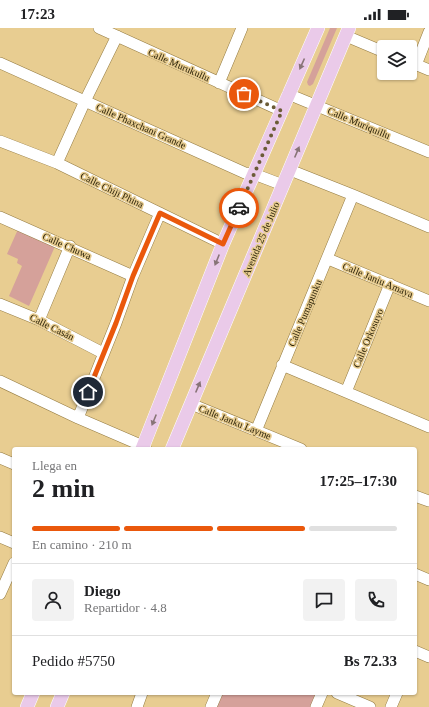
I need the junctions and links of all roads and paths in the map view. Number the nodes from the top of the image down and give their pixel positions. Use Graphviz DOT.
graph roads {
  1 [pos="99,28"];
  2 [pos="242,28"];
  3 [pos="318,28"];
  4 [pos="348,32"];
  5 [pos="429,32"];
  6 [pos="117,36"];
  7 [pos="377,48"];
  8 [pos="417,56"];
  9 [pos="0,63"];
  10 [pos="417,66"];
  11 [pos="429,70"];
  12 [pos="219,83"];
  13 [pos="288,94"];
  14 [pos="85,100"];
  15 [pos="316,106"];
  16 [pos="282,111"];
  17 [pos="0,141"];
  18 [pos="429,152"];
  19 [pos="57,164"];
  20 [pos="290,170"];
  21 [pos="254,174"];
  22 [pos="283,186"];
  23 [pos="353,195"];
  24 [pos="160,213"];
  25 [pos="0,217"];
  26 [pos="429,228"];
  27 [pos="223,244"];
  28 [pos="70,246"];
  29 [pos="328,258"];
  30 [pos="133,276"];
  31 [pos="390,284"];
  32 [pos="429,301"];
  33 [pos="0,304"];
  34 [pos="39,320"];
  35 [pos="103,353"];
  36 [pos="282,365"];
  37 [pos="0,381"];
  38 [pos="346,392"];
  39 [pos="191,404"];
  40 [pos="78,418"];
  41 [pos="429,427"];
  42 [pos="256,431"];
  43 [pos="142,447"];
  44 [pos="144,447"];
  45 [pos="173,447"];
  46 [pos="296,447"];
  47 [pos="0,458"];
  48 [pos="12,463"];
  49 [pos="417,497"];
  50 [pos="429,501"];
  51 [pos="0,537"];
  52 [pos="12,542"];
  53 [pos="12,567"];
  54 [pos="417,575"];
  55 [pos="429,580"];
  56 [pos="0,594"];
  57 [pos="417,652"];
  58 [pos="429,657"];
  59 [pos="32,695"];
  60 [pos="62,695"];
  61 [pos="141,695"];
  62 [pos="216,695"];
  63 [pos="321,695"];
  64 [pos="342,695"];
  65 [pos="396,695"];
  66 [pos="27,707"];
  67 [pos="57,707"];
  68 [pos="137,707"];
  69 [pos="211,707"];
  70 [pos="316,707"];
  71 [pos="370,707"];
  72 [pos="391,707"];
  1 -- 6 [label="street, Calle Murukullu"];
  2 -- 12 [label="street"];
  3 -- 13 [label="main road, one-way"];
  4 -- 7 [label="street"];
  4 -- 15 [label="main road, Avenida 25 de Julio"];
  5 -- 8 [label="street"];
  6 -- 12 [label="street, Calle Murukullu"];
  6 -- 14 [label="street"];
  9 -- 14 [label="street, Calle Phaxchani Grande"];
  10 -- 11 [label="street"];
  12 -- 16 [label="street, Calle Murukullu"];
  13 -- 15 [label="street, Calle Muriquillu"];
  13 -- 16 [label="main road"];
  14 -- 19 [label="street"];
  14 -- 21 [label="street, Calle Phaxchani Grande"];
  15 -- 18 [label="street, Calle Muriquillu"];
  20 -- 15 [label="main road, Avenida 25 de Julio, one-way"];
  16 -- 21 [label="main road"];
  17 -- 19 [label="street, Calle Chiji Phina"];
  19 -- 24 [label="street, Calle Chiji Phina"];
  20 -- 22 [label="main road, Avenida 25 de Julio"];
  20 -- 23 [label="street"];
  21 -- 22 [label="street, Calle Phaxchani Grande"];
  21 -- 27 [label="main road"];
  39 -- 22 [label="main road, Avenida 25 de Julio, one-way"];
  23 -- 26 [label="street"];
  23 -- 29 [label="street, Calle Pumapunku"];
  24 -- 27 [label="street, Calle Chiji Phina"];
  24 -- 30 [label="street"];
  25 -- 28 [label="street, Calle Chuwa"];
  27 -- 44 [label="main road, one-way"];
  28 -- 30 [label="street, Calle Chuwa"];
  28 -- 34 [label="street"];
  29 -- 31 [label="street, Calle Janiu Amaya"];
  29 -- 36 [label="street, Calle Pumapunku"];
  30 -- 35 [label="street"];
  31 -- 32 [label="street, Calle Janiu Amaya"];
  31 -- 38 [label="street, Calle Orkosuyo"];
  33 -- 34 [label="street, Calle Casán"];
  34 -- 35 [label="street, Calle Casán"];
  35 -- 40 [label="street"];
  36 -- 38 [label="street"];
  36 -- 42 [label="street, Calle Pumapunku"];
  37 -- 40 [label="street"];
  38 -- 41 [label="street"];
  39 -- 42 [label="street, Calle Janku Layme"];
  39 -- 45 [label="main road, Avenida 25 de Julio"];
  40 -- 43 [label="street"];
  42 -- 46 [label="street, Calle Janku Layme"];
  47 -- 48 [label="street"];
  49 -- 50 [label="street"];
  51 -- 52 [label="street"];
  53 -- 56 [label="street"];
  54 -- 55 [label="street"];
  57 -- 58 [label="street"];
  59 -- 66 [label="main road"];
  60 -- 67 [label="main road"];
  61 -- 68 [label="street"];
  62 -- 69 [label="street"];
  63 -- 70 [label="street"];
  64 -- 71 [label="street"];
  65 -- 72 [label="street"];
}
